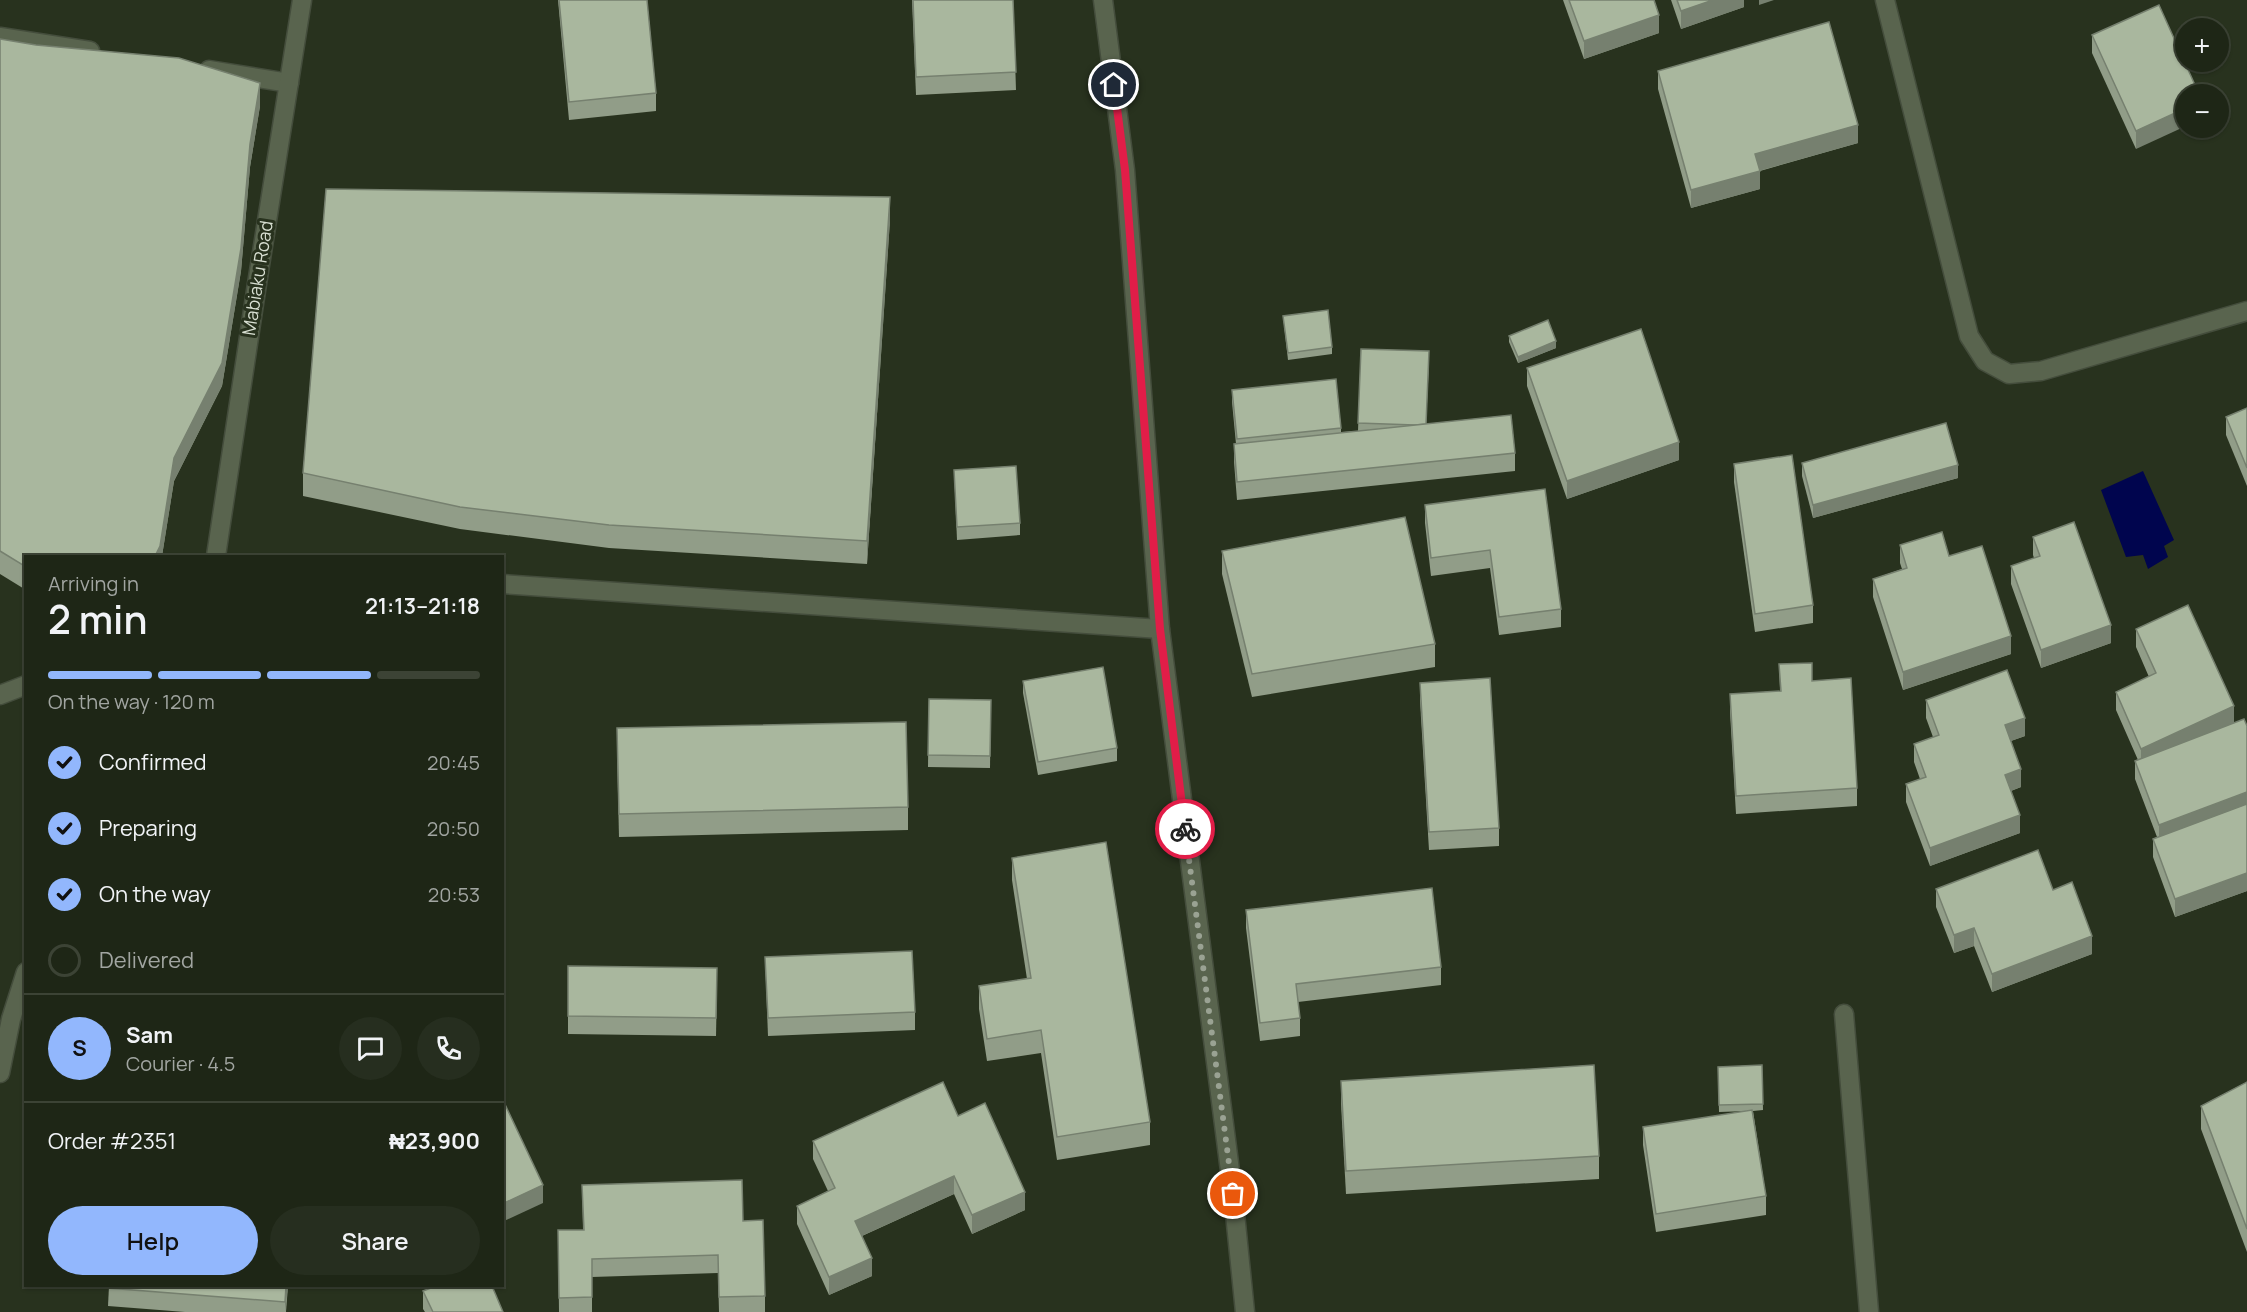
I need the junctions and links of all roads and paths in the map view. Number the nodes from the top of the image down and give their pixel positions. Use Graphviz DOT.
graph roads {
  1 [pos="302,0"];
  2 [pos="1103,0"];
  3 [pos="1885,0"];
  4 [pos="0,37"];
  5 [pos="104,54"];
  6 [pos="196,68"];
  7 [pos="289,83"];
  8 [pos="2247,311"];
  9 [pos="216,555"];
  10 [pos="504,584"];
  11 [pos="1160,629"];
  12 [pos="24,686"];
  13 [pos="0,694"];
  14 [pos="24,978"];
  15 [pos="1844,1014"];
  16 [pos="0,1073"];
  17 [pos="1245,1312"];
  18 [pos="1869,1312"];
  1 -- 7 [label="street, Mabiaku Road"];
  2 -- 11 [label="street"];
  3 -- 8 [label="street"];
  4 -- 5 [label="street"];
  6 -- 7 [label="street"];
  7 -- 9 [label="street, Mabiaku Road"];
  10 -- 11 [label="street"];
  11 -- 17 [label="street"];
  12 -- 13 [label="street"];
  14 -- 16 [label="street"];
  15 -- 18 [label="street"];
}
